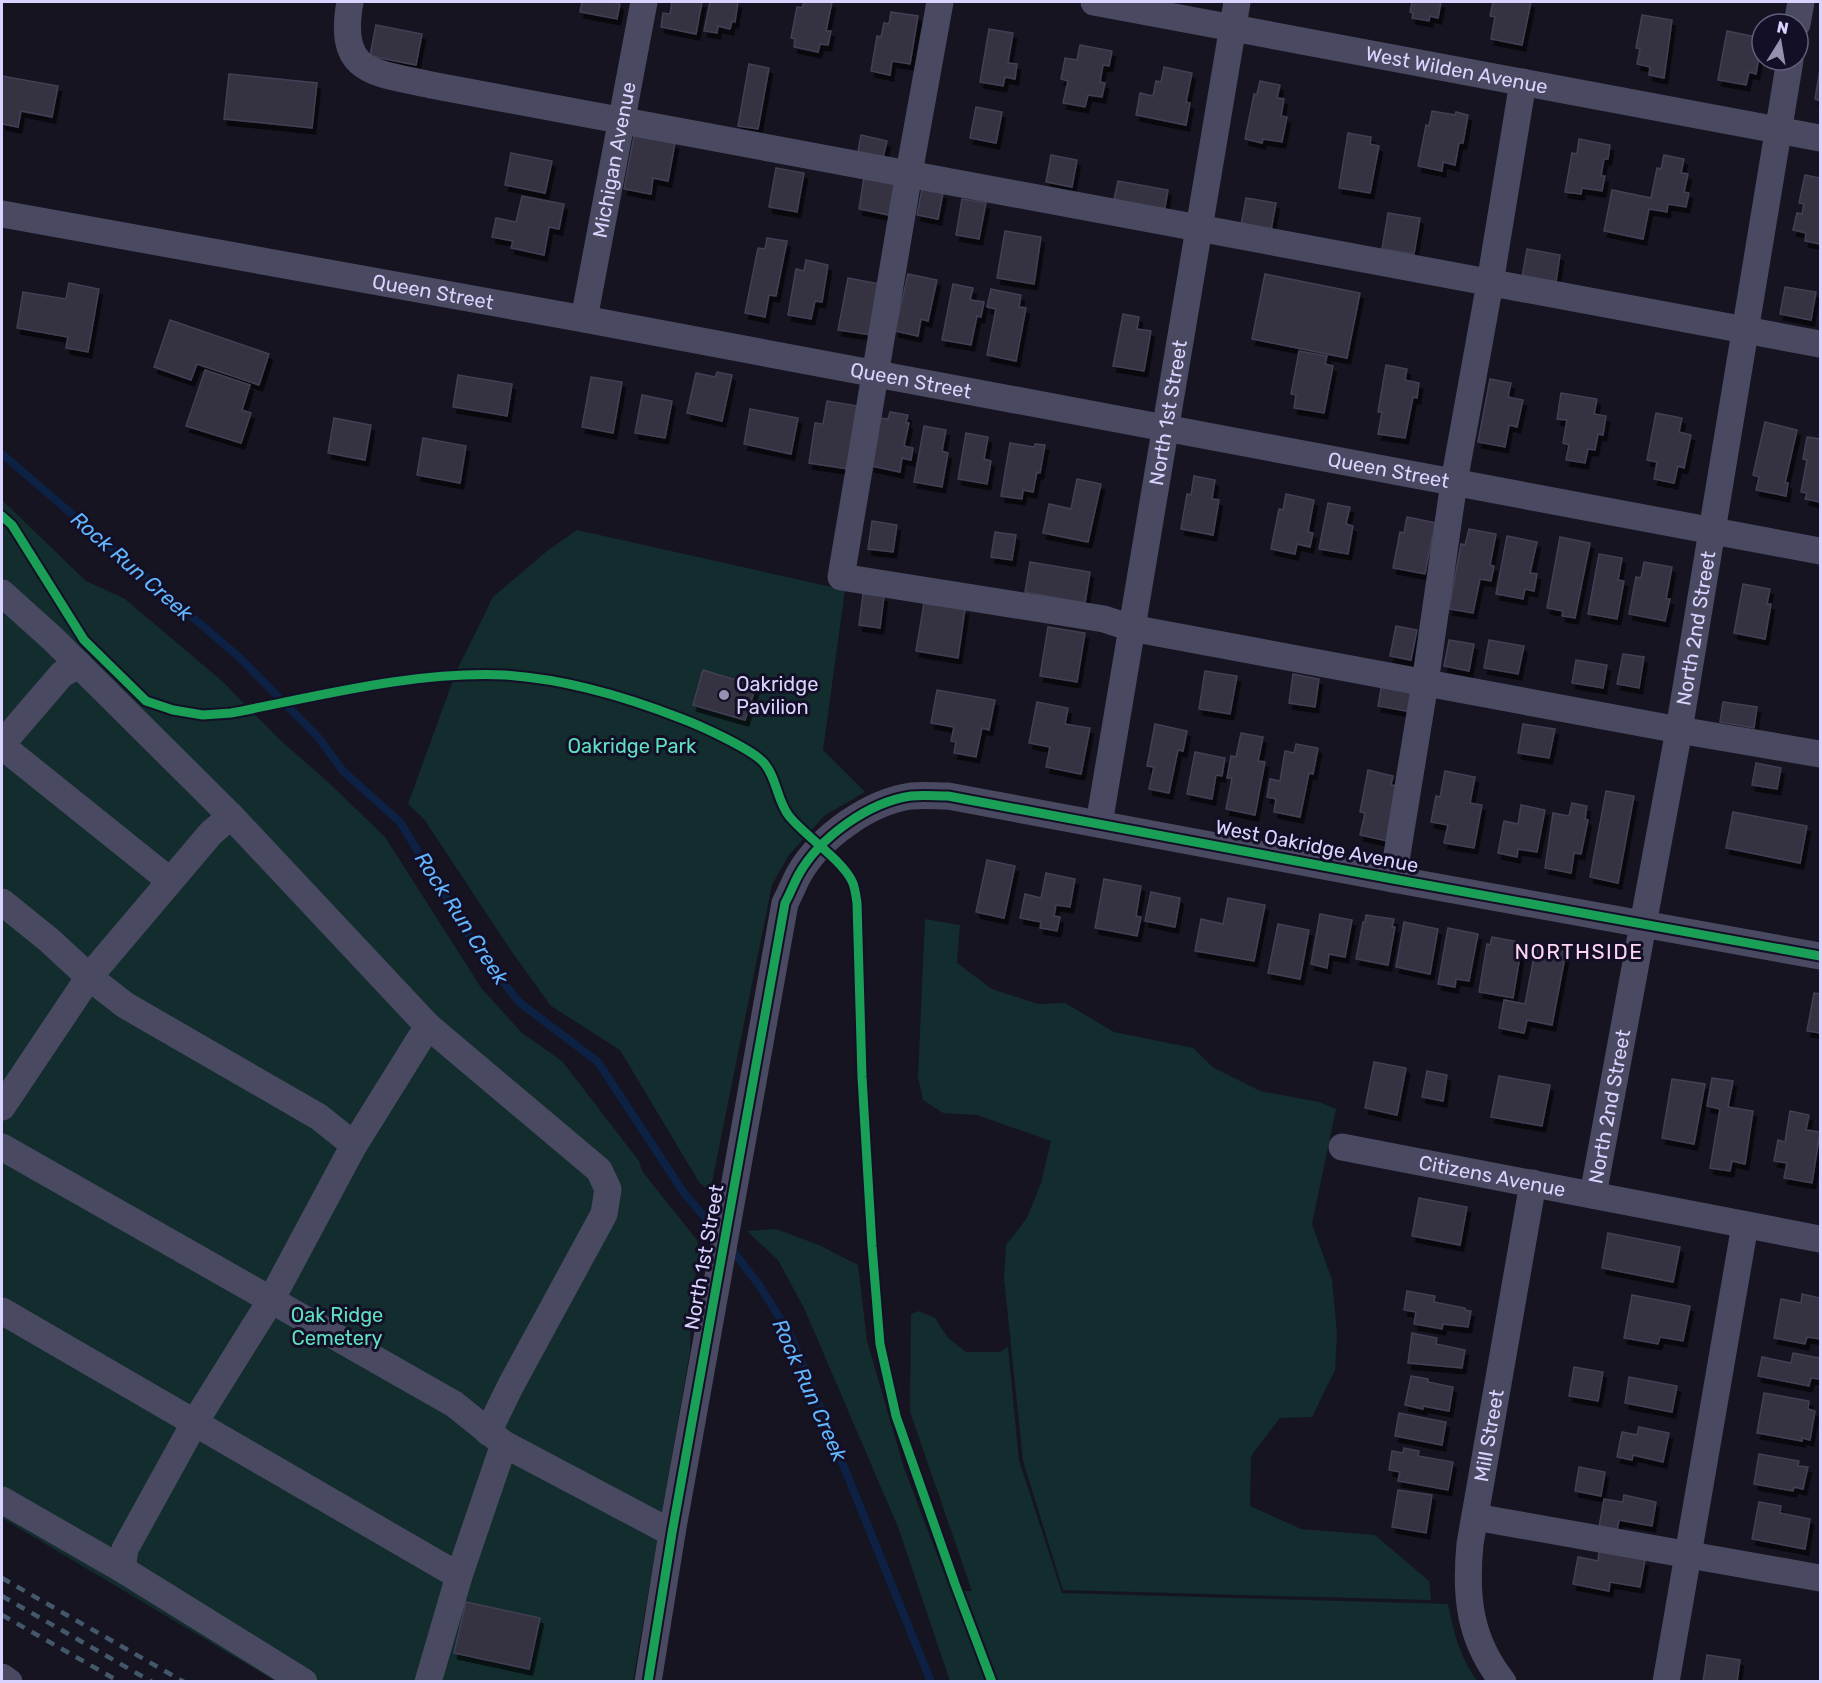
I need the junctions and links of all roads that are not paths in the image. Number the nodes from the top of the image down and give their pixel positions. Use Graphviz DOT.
graph roads {
  1 [pos="350,2"];
  2 [pos="644,2"];
  3 [pos="940,2"];
  4 [pos="1094,2"];
  5 [pos="1234,14"];
  6 [pos="1788,72"];
  7 [pos="1523,82"];
  8 [pos="622,120"];
  9 [pos="1778,130"];
  10 [pos="1821,138"];
  11 [pos="909,173"];
  12 [pos="2,214"];
  13 [pos="1200,229"];
  14 [pos="1490,283"];
  15 [pos="584,319"];
  16 [pos="1745,330"];
  17 [pos="1821,344"];
  18 [pos="876,374"];
  19 [pos="1166,428"];
  20 [pos="1454,482"];
  21 [pos="1712,530"];
  22 [pos="1821,551"];
  23 [pos="2,593"];
  24 [pos="1131,628"];
  25 [pos="80,665"];
  26 [pos="1425,683"];
  27 [pos="1679,730"];
  28 [pos="2,745"];
  29 [pos="1821,754"];
  30 [pos="231,816"];
  31 [pos="1099,824"];
  32 [pos="820,847"];
  33 [pos="1393,879"];
  34 [pos="169,880"];
  35 [pos="2,902"];
  36 [pos="1642,924"];
  37 [pos="1821,956"];
  38 [pos="89,977"];
  39 [pos="428,1026"];
  40 [pos="2,1107"];
  41 [pos="354,1145"];
  42 [pos="2,1147"];
  43 [pos="1342,1147"];
  44 [pos="1533,1183"];
  45 [pos="1593,1195"];
  46 [pos="1745,1225"];
  47 [pos="1821,1239"];
  48 [pos="271,1300"];
  49 [pos="2,1311"];
  50 [pos="195,1422"];
  51 [pos="496,1438"];
  52 [pos="2,1500"];
  53 [pos="1474,1517"];
  54 [pos="672,1533"];
  55 [pos="1688,1554"];
  56 [pos="122,1569"];
  57 [pos="459,1576"];
  58 [pos="1821,1578"];
  59 [pos="2,1677"];
  60 [pos="9,1682"];
  61 [pos="304,1682"];
  62 [pos="428,1682"];
  63 [pos="648,1682"];
  64 [pos="1503,1682"];
  65 [pos="1666,1682"];
  1 -- 8 [label="street"];
  2 -- 8 [label="street, Michigan Avenue"];
  3 -- 11 [label="street"];
  4 -- 5 [label="street, West Wilden Avenue"];
  5 -- 7 [label="street, West Wilden Avenue"];
  5 -- 13 [label="street, North 1st Street"];
  6 -- 9 [label="street, North 2nd Street"];
  7 -- 9 [label="street, West Wilden Avenue"];
  7 -- 14 [label="street"];
  8 -- 11 [label="street"];
  8 -- 15 [label="street, Michigan Avenue"];
  9 -- 10 [label="street, West Wilden Avenue"];
  9 -- 16 [label="street, North 2nd Street"];
  11 -- 13 [label="street"];
  11 -- 18 [label="street"];
  12 -- 15 [label="street, Queen Street"];
  13 -- 14 [label="street"];
  13 -- 19 [label="street, North 1st Street"];
  14 -- 16 [label="street"];
  14 -- 20 [label="street"];
  15 -- 18 [label="street, Queen Street"];
  16 -- 17 [label="street"];
  16 -- 21 [label="street, North 2nd Street"];
  18 -- 19 [label="street, Queen Street"];
  18 -- 24 [label="street"];
  19 -- 20 [label="street, Queen Street"];
  19 -- 24 [label="street, North 1st Street"];
  20 -- 21 [label="street, Queen Street"];
  20 -- 26 [label="street"];
  21 -- 22 [label="street, Queen Street"];
  21 -- 27 [label="street, North 2nd Street"];
  23 -- 25 [label="street"];
  24 -- 26 [label="street"];
  24 -- 31 [label="street, North 1st Street"];
  25 -- 28 [label="street"];
  25 -- 30 [label="street"];
  26 -- 27 [label="street"];
  26 -- 33 [label="street"];
  27 -- 29 [label="street"];
  27 -- 36 [label="street, North 2nd Street"];
  28 -- 34 [label="street"];
  30 -- 34 [label="street"];
  30 -- 39 [label="street"];
  31 -- 32 [label="street, West Oakridge Avenue"];
  31 -- 33 [label="street, West Oakridge Avenue"];
  32 -- 54 [label="street, North 1st Street"];
  33 -- 36 [label="street, West Oakridge Avenue"];
  34 -- 38 [label="street"];
  35 -- 38 [label="street"];
  36 -- 37 [label="street, West Oakridge Avenue"];
  36 -- 45 [label="street, North 2nd Street"];
  38 -- 40 [label="street"];
  38 -- 41 [label="street"];
  39 -- 41 [label="street"];
  39 -- 51 [label="street"];
  41 -- 48 [label="street"];
  42 -- 48 [label="street"];
  43 -- 44 [label="street, Citizens Avenue"];
  44 -- 45 [label="street, Citizens Avenue"];
  44 -- 53 [label="street, Mill Street"];
  45 -- 46 [label="street, Citizens Avenue"];
  46 -- 47 [label="street, Citizens Avenue"];
  46 -- 55 [label="street"];
  48 -- 50 [label="street"];
  48 -- 51 [label="street"];
  49 -- 50 [label="street"];
  50 -- 56 [label="street"];
  50 -- 57 [label="street"];
  51 -- 54 [label="street"];
  51 -- 57 [label="street"];
  52 -- 56 [label="street"];
  53 -- 55 [label="street"];
  53 -- 64 [label="street, Mill Street"];
  54 -- 63 [label="street, North 1st Street"];
  55 -- 58 [label="street"];
  55 -- 65 [label="street"];
  56 -- 61 [label="street"];
  57 -- 62 [label="street"];
  59 -- 60 [label="street"];
}
